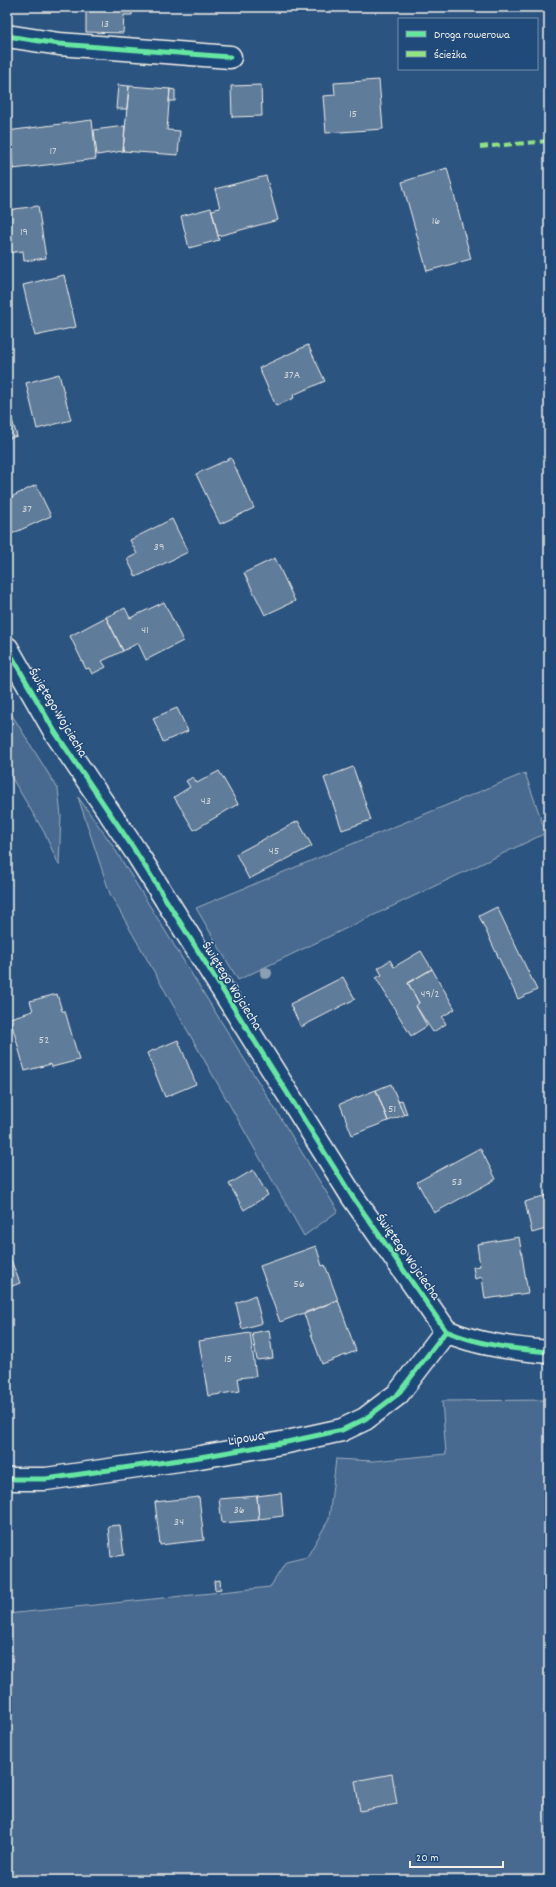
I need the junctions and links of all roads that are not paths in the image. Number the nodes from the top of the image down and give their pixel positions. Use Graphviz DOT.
graph roads {
  1 [pos="7,36"];
  2 [pos="230,57"];
  3 [pos="7,648"];
  4 [pos="446,1331"];
  5 [pos="549,1352"];
  6 [pos="7,1479"];
  1 -- 2 [label="street"];
  3 -- 4 [label="street, Świętego Wojciecha"];
  4 -- 5 [label="street"];
  4 -- 6 [label="street, Lipowa"];
}
